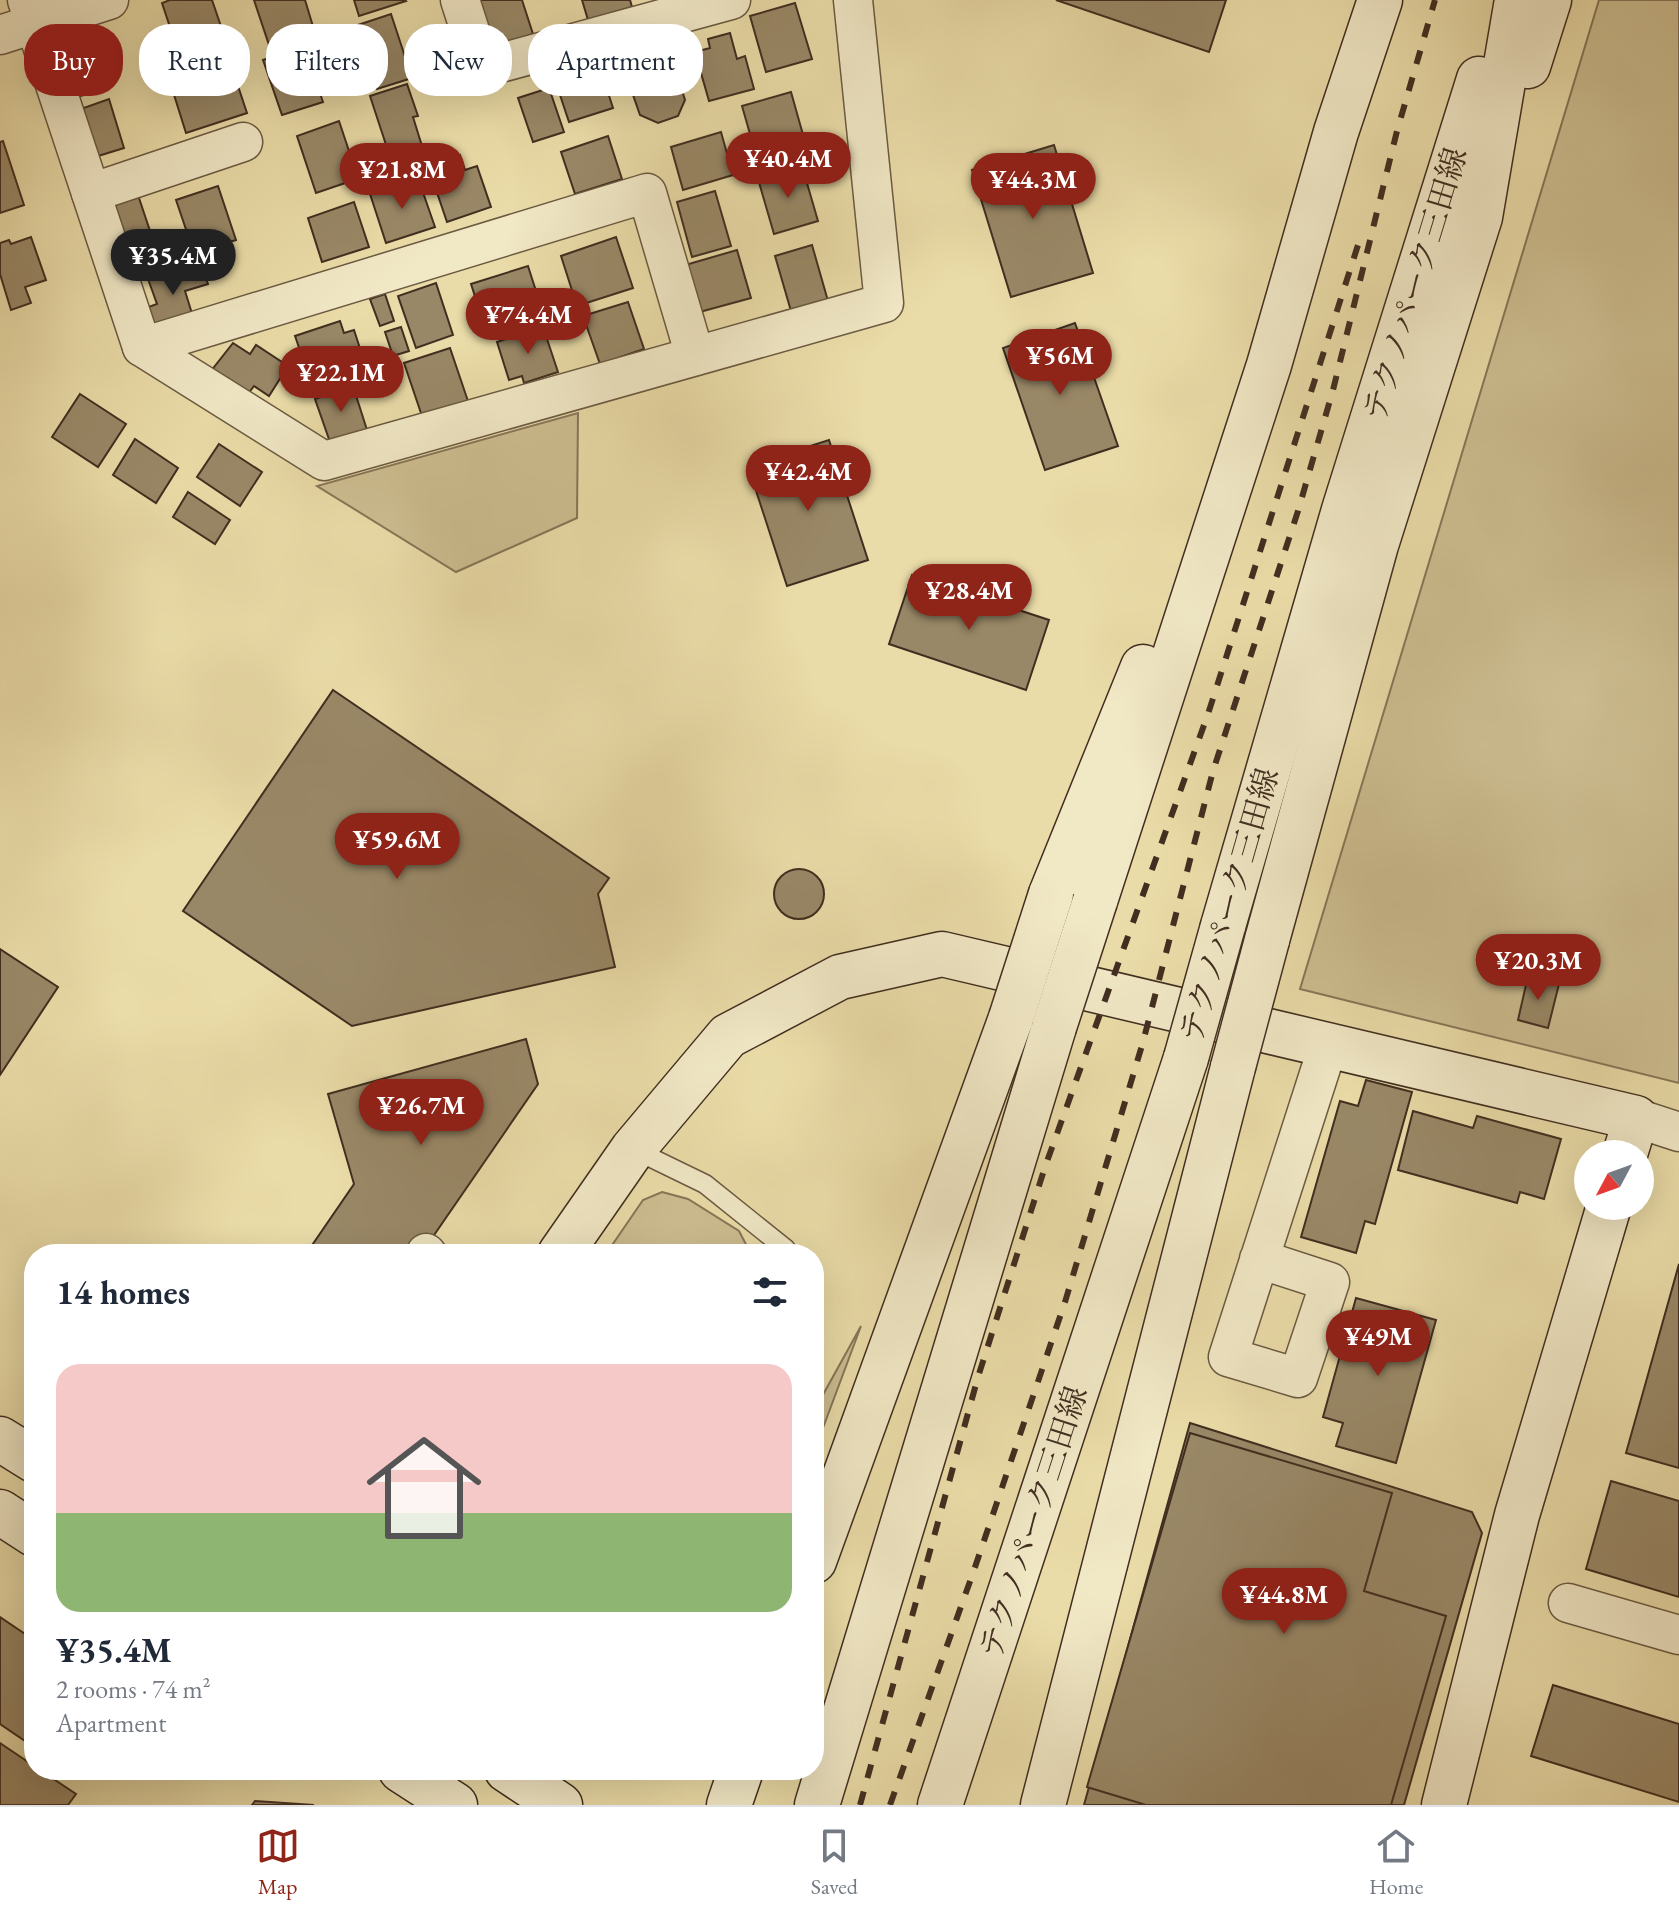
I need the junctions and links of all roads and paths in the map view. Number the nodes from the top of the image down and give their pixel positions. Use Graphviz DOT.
graph roads {
  1 [pos="109,0"];
  2 [pos="460,0"];
  3 [pos="731,0"];
  4 [pos="853,0"];
  5 [pos="1349,0"];
  6 [pos="1380,0"];
  7 [pos="1503,0"];
  8 [pos="1517,0"];
  9 [pos="1549,0"];
  10 [pos="21,20"];
  11 [pos="243,142"];
  12 [pos="91,193"];
  13 [pos="1480,217"];
  14 [pos="142,347"];
  15 [pos="695,356"];
  16 [pos="1269,365"];
  17 [pos="1129,702"];
  18 [pos="1328,1046"];
  19 [pos="1679,1132"];
  20 [pos="1630,1136"];
  21 [pos="633,1149"];
  22 [pos="1605,1220"];
  23 [pos="567,1244"];
  24 [pos="780,1244"];
  25 [pos="1259,1259"];
  26 [pos="0,1439"];
  27 [pos="24,1454"];
  28 [pos="0,1512"];
  29 [pos="24,1528"];
  30 [pos="824,1533"];
  31 [pos="1568,1603"];
  32 [pos="1679,1635"];
  33 [pos="416,1780"];
  34 [pos="522,1780"];
  35 [pos="738,1780"];
  36 [pos="455,1805"];
  37 [pos="560,1805"];
  38 [pos="729,1805"];
  39 [pos="817,1805"];
  40 [pos="940,1805"];
  41 [pos="1043,1805"];
  42 [pos="1444,1805"];
  1 -- 10 [label="street"];
  2 -- 3 [label="street"];
  4 -- 15 [label="street"];
  5 -- 17 [label="main road"];
  6 -- 16 [label="main road"];
  7 -- 40 [label="main road, テクノパーク三田線, bridge"];
  8 -- 13 [label="main road"];
  9 -- 13 [label="main road"];
  10 -- 12 [label="street"];
  11 -- 12 [label="street"];
  12 -- 14 [label="street"];
  13 -- 41 [label="main road, bridge"];
  14 -- 15 [label="street"];
  14 -- 15 [label="street"];
  16 -- 17 [label="main road"];
  16 -- 39 [label="main road, bridge"];
  17 -- 30 [label="main road, bridge"];
  18 -- 20 [label="main road"];
  18 -- 21 [label="main road"];
  18 -- 25 [label="street"];
  19 -- 20 [label="street"];
  21 -- 23 [label="main road"];
  21 -- 24 [label="lane"];
  22 -- 42 [label="main road"];
  26 -- 27 [label="main road"];
  28 -- 29 [label="main road"];
  31 -- 32 [label="street"];
  33 -- 36 [label="main road"];
  34 -- 37 [label="main road"];
  35 -- 38 [label="main road"];
}
